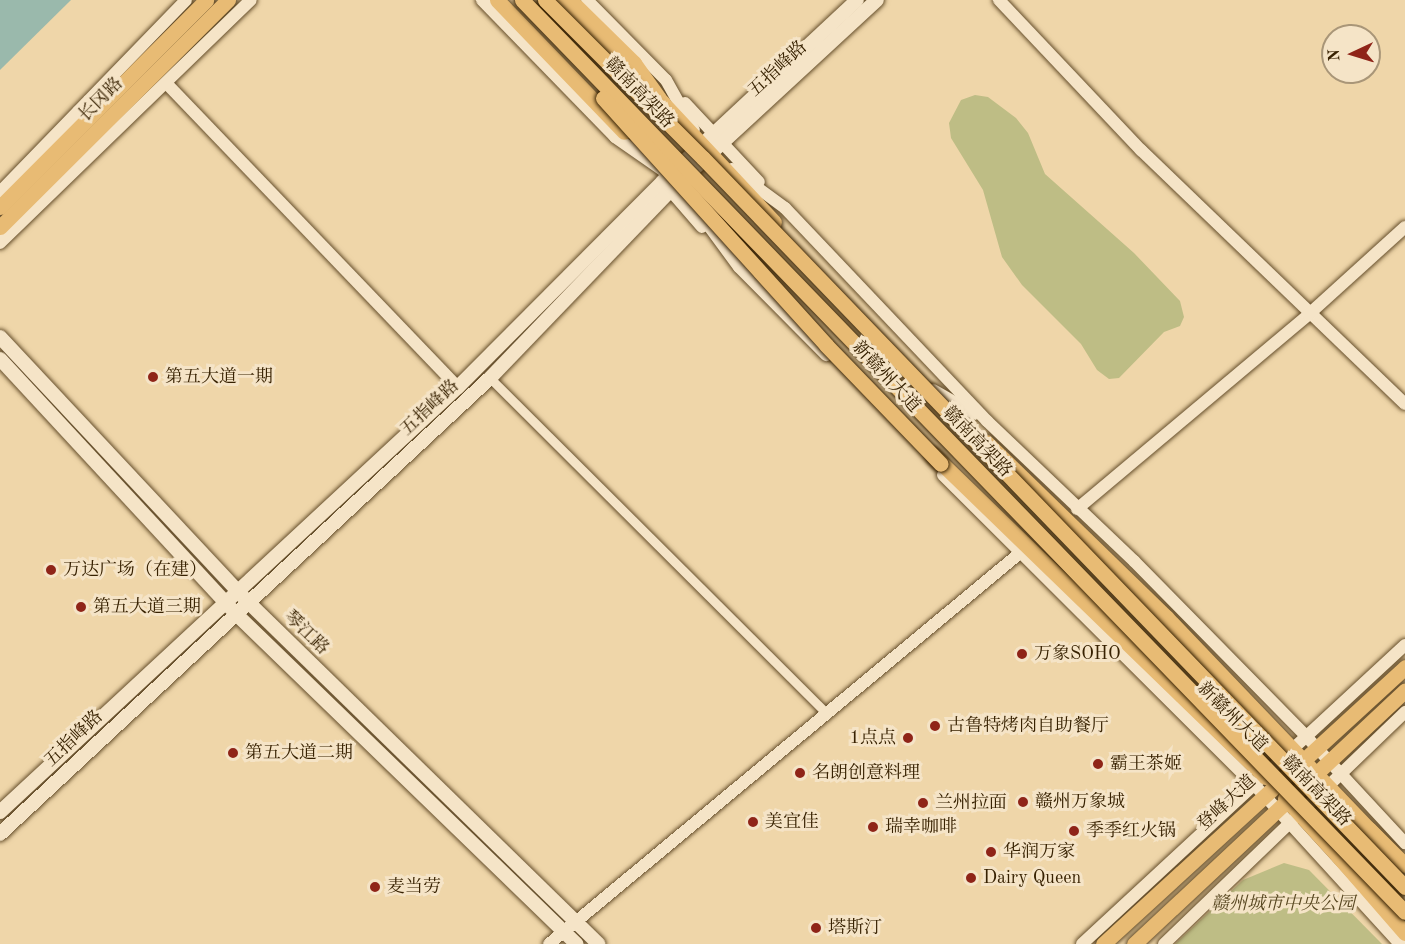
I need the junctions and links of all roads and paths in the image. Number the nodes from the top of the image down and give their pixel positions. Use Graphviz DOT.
graph roads {
  1 [pos="186,0"];
  2 [pos="206,0"];
  3 [pos="228,0"];
  4 [pos="251,0"];
  5 [pos="482,0"];
  6 [pos="497,0"];
  7 [pos="510,0"];
  8 [pos="522,0"];
  9 [pos="545,0"];
  10 [pos="558,0"];
  11 [pos="570,0"];
  12 [pos="587,0"];
  13 [pos="857,0"];
  14 [pos="877,0"];
  15 [pos="999,0"];
  16 [pos="167,84"];
  17 [pos="658,98"];
  18 [pos="712,144"];
  19 [pos="671,183"];
  20 [pos="0,192"];
  21 [pos="0,207"];
  22 [pos="0,227"];
  23 [pos="1405,227"];
  24 [pos="0,243"];
  25 [pos="1308,315"];
  26 [pos="0,337"];
  27 [pos="0,359"];
  28 [pos="490,378"];
  29 [pos="458,387"];
  30 [pos="933,390"];
  31 [pos="1405,404"];
  32 [pos="987,421"];
  33 [pos="941,464"];
  34 [pos="1077,508"];
  35 [pos="1020,553"];
  36 [pos="1134,561"];
  37 [pos="237,590"];
  38 [pos="247,600"];
  39 [pos="225,601"];
  40 [pos="234,612"];
  41 [pos="1166,617"];
  42 [pos="1090,620"];
  43 [pos="1405,645"];
  44 [pos="1140,653"];
  45 [pos="1405,667"];
  46 [pos="1405,690"];
  47 [pos="1405,712"];
  48 [pos="827,714"];
  49 [pos="1305,734"];
  50 [pos="1290,748"];
  51 [pos="1317,748"];
  52 [pos="1329,761"];
  53 [pos="1302,762"];
  54 [pos="1341,774"];
  55 [pos="1315,775"];
  56 [pos="1257,778"];
  57 [pos="1327,786"];
  58 [pos="1269,790"];
  59 [pos="1283,806"];
  60 [pos="0,812"];
  61 [pos="1294,818"];
  62 [pos="0,834"];
  63 [pos="1405,843"];
  64 [pos="1338,856"];
  65 [pos="1405,867"];
  66 [pos="1405,887"];
  67 [pos="1405,912"];
  68 [pos="576,921"];
  69 [pos="1405,926"];
  70 [pos="563,930"];
  71 [pos="1405,933"];
  72 [pos="549,944"];
  73 [pos="576,944"];
  74 [pos="598,944"];
  75 [pos="1082,944"];
  76 [pos="1103,944"];
  77 [pos="1134,944"];
  78 [pos="1164,944"];
  79 [pos="1400,944"];
  1 -- 20 [label="street"];
  2 -- 21 [label="main road, 长冈路"];
  3 -- 22 [label="main road, 长冈路"];
  4 -- 16 [label="street"];
  5 -- 19 [label="street"];
  6 -- 19 [label="main road, 新赣州大道"];
  7 -- 33 [label="main road, bridge"];
  8 -- 67 [label="main road, 赣南高架路, bridge"];
  9 -- 66 [label="main road, 赣南高架路, bridge"];
  10 -- 17 [label="main road, 新赣州大道"];
  11 -- 17 [label="main road"];
  12 -- 18 [label="street"];
  13 -- 18 [label="main road, 五指峰路"];
  14 -- 18 [label="main road, 五指峰路"];
  15 -- 25 [label="street"];
  16 -- 24 [label="street"];
  16 -- 29 [label="street"];
  17 -- 18 [label="main road, 新赣州大道"];
  18 -- 19 [label="main road, 五指峰路"];
  18 -- 30 [label="main road, 新赣州大道"];
  18 -- 32 [label="street"];
  19 -- 28 [label="main road, 五指峰路"];
  19 -- 29 [label="main road, 五指峰路"];
  19 -- 33 [label="main road, 新赣州大道"];
  19 -- 35 [label="street"];
  23 -- 25 [label="street"];
  25 -- 31 [label="street"];
  25 -- 34 [label="street"];
  26 -- 37 [label="main road, 琴江路"];
  27 -- 39 [label="main road, 琴江路"];
  28 -- 38 [label="main road, 五指峰路"];
  28 -- 48 [label="street"];
  29 -- 37 [label="main road, 五指峰路"];
  30 -- 32 [label="street"];
  30 -- 41 [label="main road, 新赣州大道"];
  32 -- 34 [label="street"];
  33 -- 44 [label="main road, 新赣州大道"];
  34 -- 36 [label="street"];
  35 -- 42 [label="street"];
  35 -- 48 [label="street"];
  36 -- 41 [label="street"];
  36 -- 49 [label="street"];
  37 -- 38 [label="main road, 琴江路"];
  37 -- 39 [label="main road, 五指峰路"];
  38 -- 40 [label="main road, 五指峰路"];
  38 -- 68 [label="main road, 琴江路"];
  39 -- 40 [label="main road, 琴江路"];
  39 -- 60 [label="main road, 五指峰路"];
  40 -- 62 [label="main road, 五指峰路"];
  40 -- 70 [label="main road, 琴江路"];
  41 -- 50 [label="main road, 新赣州大道"];
  42 -- 44 [label="street"];
  42 -- 56 [label="street"];
  43 -- 49 [label="street"];
  44 -- 56 [label="main road, 新赣州大道"];
  45 -- 51 [label="main road, 登峰大道"];
  46 -- 52 [label="main road"];
  47 -- 54 [label="street"];
  48 -- 68 [label="street"];
  49 -- 50 [label="street"];
  49 -- 51 [label="street"];
  50 -- 53 [label="main road, 新赣州大道"];
  50 -- 56 [label="street"];
  51 -- 52 [label="street"];
  51 -- 53 [label="main road, 登峰大道"];
  52 -- 54 [label="street"];
  52 -- 55 [label="main road"];
  53 -- 55 [label="main road, 新赣州大道"];
  53 -- 58 [label="main road, 登峰大道"];
  54 -- 57 [label="street"];
  54 -- 63 [label="street"];
  55 -- 57 [label="main road, 新赣州大道"];
  55 -- 59 [label="main road"];
  56 -- 58 [label="main road, 新赣州大道"];
  56 -- 75 [label="street"];
  57 -- 61 [label="street"];
  57 -- 65 [label="main road, 新赣州大道"];
  58 -- 59 [label="main road, 新赣州大道"];
  58 -- 76 [label="main road, 登峰大道"];
  59 -- 61 [label="main road, 新赣州大道"];
  59 -- 77 [label="main road"];
  61 -- 64 [label="main road, 新赣州大道"];
  61 -- 78 [label="street"];
  61 -- 79 [label="street"];
  64 -- 69 [label="main road, 新赣州大道"];
  64 -- 71 [label="main road"];
  68 -- 70 [label="street"];
  68 -- 74 [label="main road, 琴江路"];
  70 -- 72 [label="street"];
  70 -- 73 [label="main road, 琴江路"];
}
